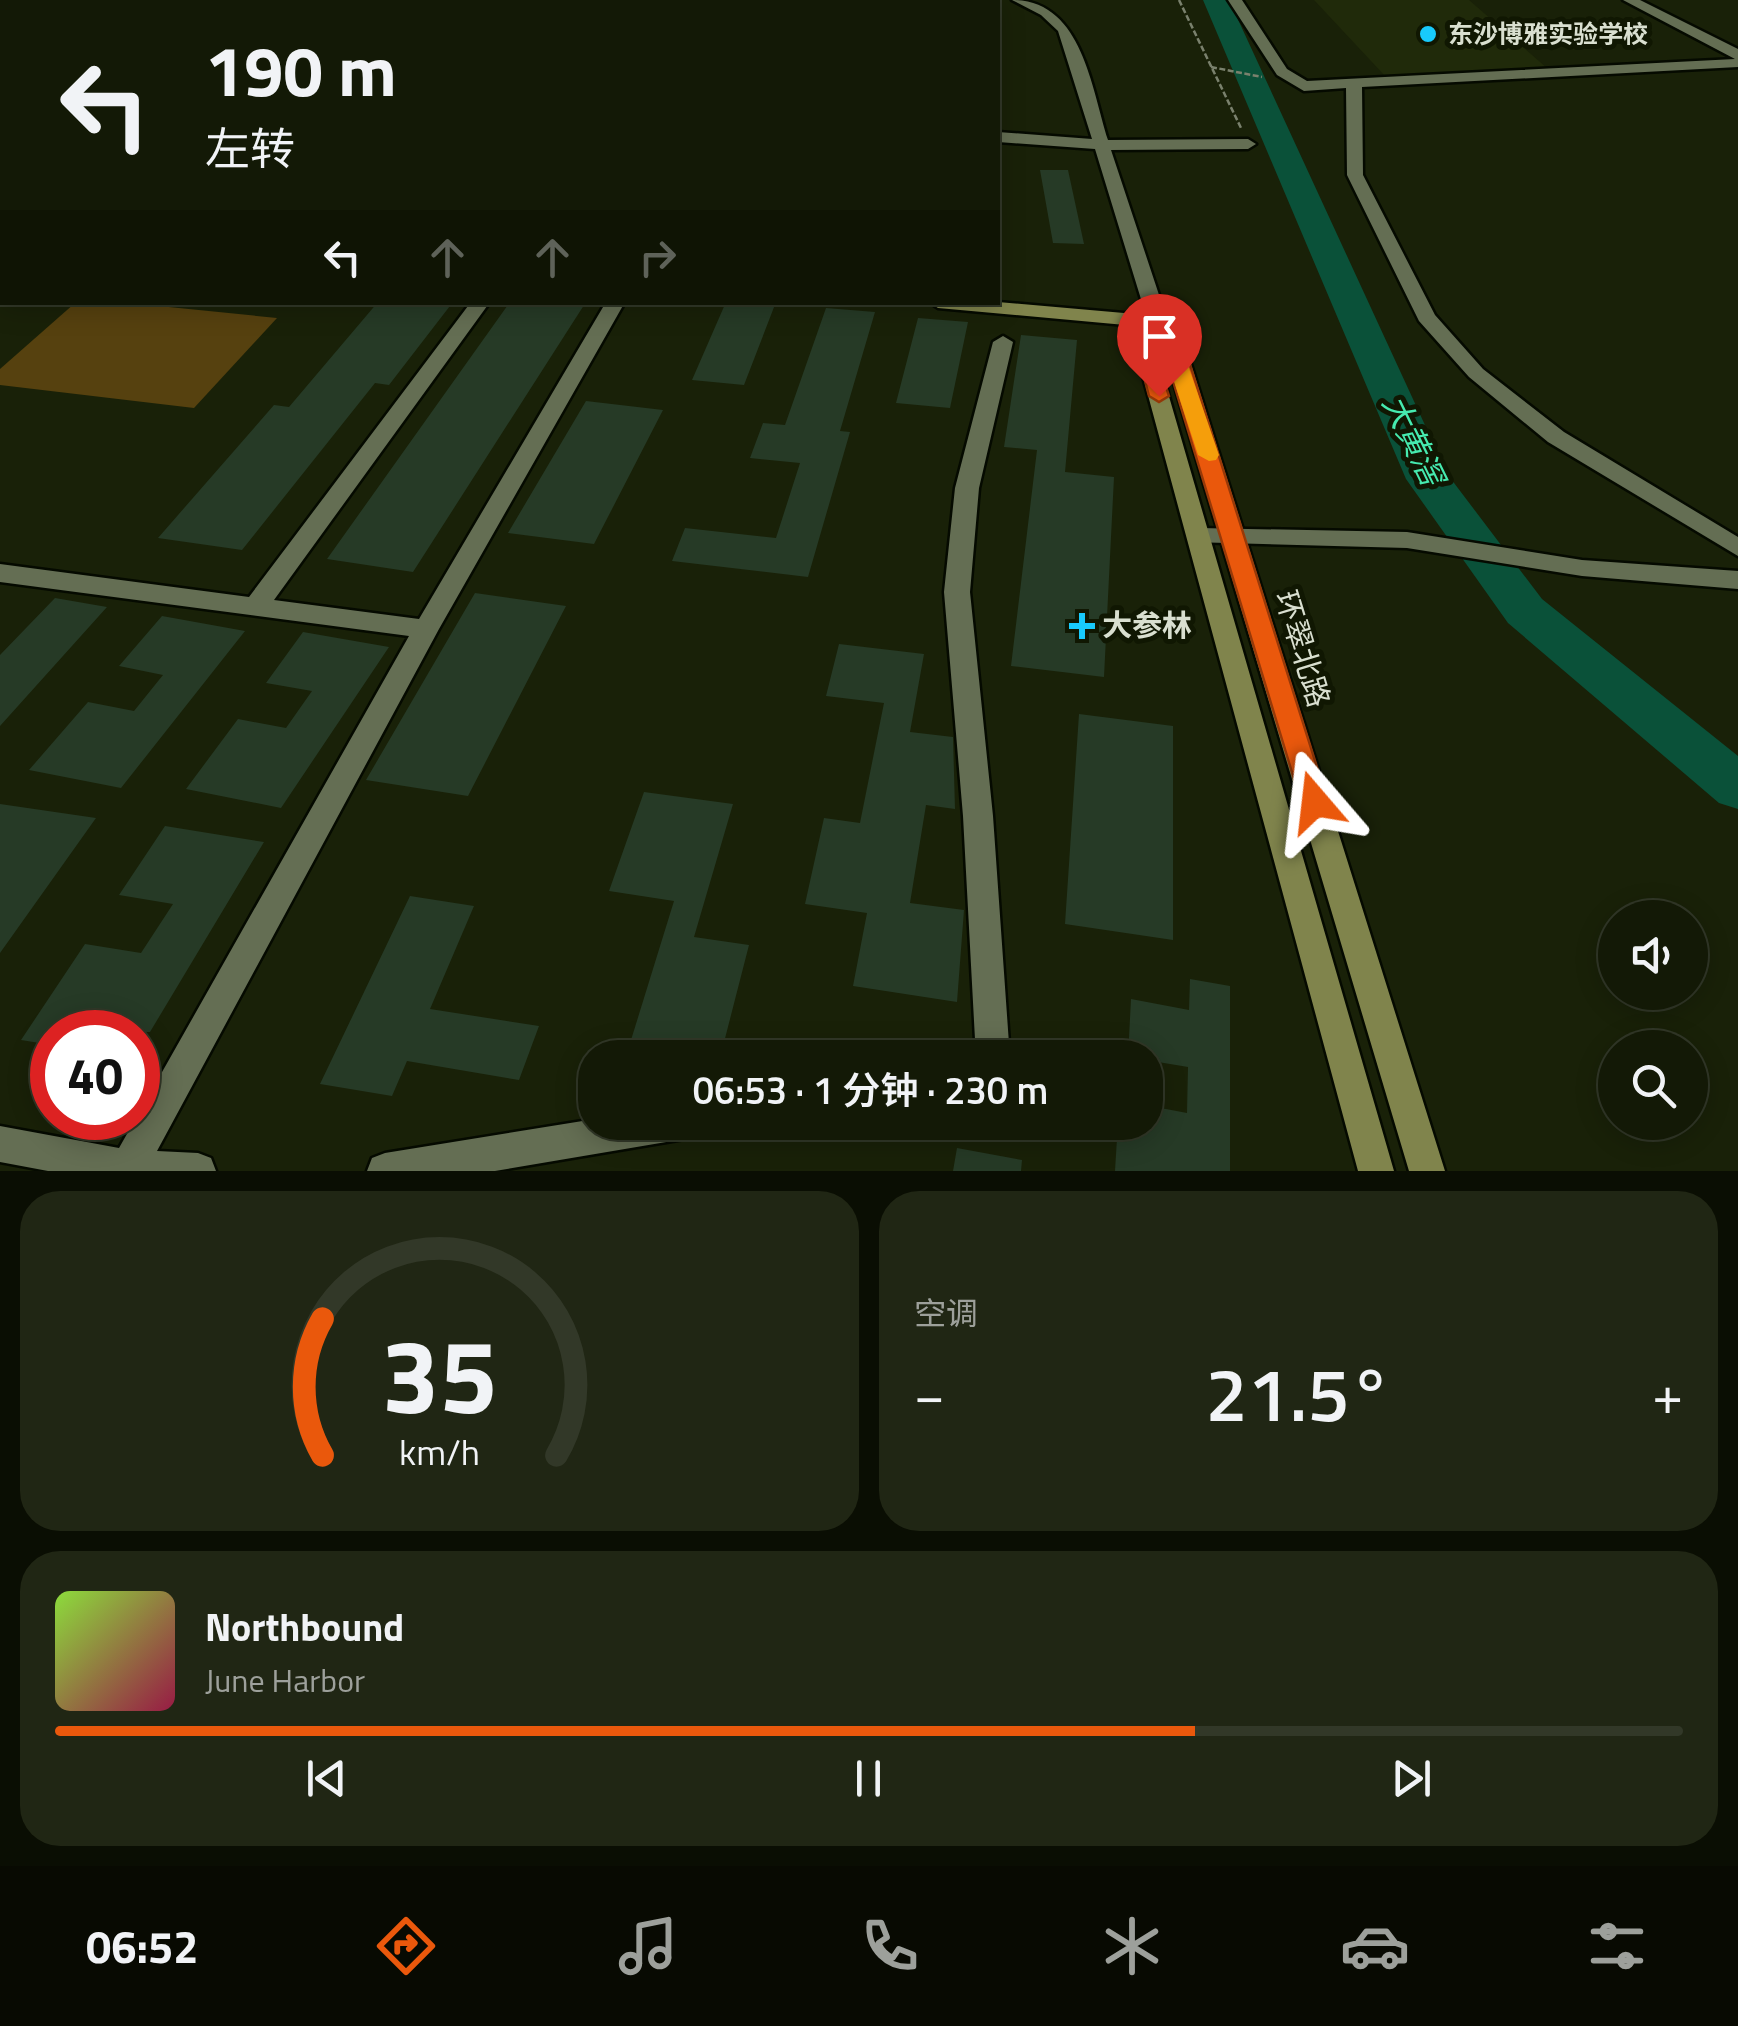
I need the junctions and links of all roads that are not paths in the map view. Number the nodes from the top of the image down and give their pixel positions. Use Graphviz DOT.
graph roads {
  1 [pos="1019,0"];
  2 [pos="1236,0"];
  3 [pos="1630,0"];
  4 [pos="1738,55"];
  5 [pos="1738,64"];
  6 [pos="1354,85"];
  7 [pos="1000,138"];
  8 [pos="1248,144"];
  9 [pos="1104,146"];
  10 [pos="479,305"];
  11 [pos="614,305"];
  12 [pos="971,305"];
  13 [pos="1158,322"];
  14 [pos="1003,342"];
  15 [pos="1198,536"];
  16 [pos="1233,536"];
  17 [pos="1738,548"];
  18 [pos="0,574"];
  19 [pos="1738,580"];
  20 [pos="255,607"];
  21 [pos="426,629"];
  22 [pos="991,1040"];
  23 [pos="578,1139"];
  24 [pos="0,1144"];
  25 [pos="128,1168"];
  26 [pos="198,1171"];
  27 [pos="386,1171"];
  28 [pos="1376,1171"];
  29 [pos="1428,1171"];
  1 -- 9 [label="street"];
  2 -- 6 [label="street"];
  3 -- 4 [label="street"];
  5 -- 6 [label="street"];
  6 -- 17 [label="street"];
  7 -- 9 [label="street"];
  8 -- 9 [label="street"];
  9 -- 13 [label="street"];
  10 -- 20 [label="street"];
  11 -- 21 [label="street"];
  12 -- 13 [label="street"];
  13 -- 15 [label="street"];
  13 -- 16 [label="street, 环翠北路"];
  14 -- 22 [label="street"];
  15 -- 16 [label="street"];
  15 -- 28 [label="street"];
  16 -- 19 [label="street"];
  16 -- 29 [label="street, 环翠北路"];
  18 -- 20 [label="street"];
  20 -- 21 [label="street"];
  21 -- 25 [label="street"];
  23 -- 27 [label="street"];
  24 -- 25 [label="street"];
  25 -- 26 [label="street"];
}
